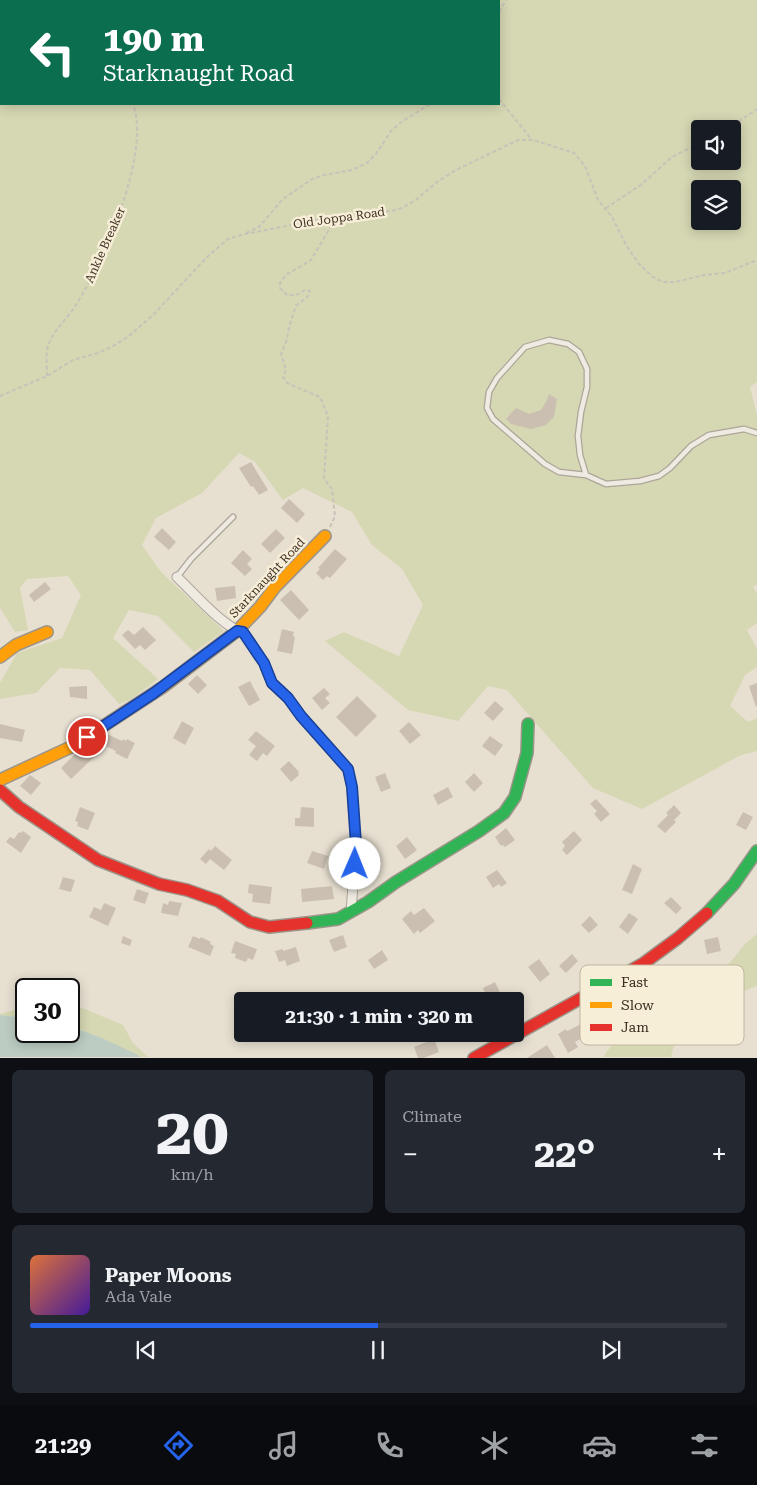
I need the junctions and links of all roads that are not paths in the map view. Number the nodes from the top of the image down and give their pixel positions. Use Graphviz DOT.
graph roads {
  1 [pos="757,433"];
  2 [pos="586,475"];
  3 [pos="233,517"];
  4 [pos="325,536"];
  5 [pos="177,577"];
  6 [pos="237,631"];
  7 [pos="47,632"];
  8 [pos="0,657"];
  9 [pos="528,724"];
  10 [pos="0,780"];
  11 [pos="0,790"];
  12 [pos="757,851"];
  13 [pos="351,912"];
  14 [pos="640,965"];
  15 [pos="580,999"];
  16 [pos="474,1058"];
  1 -- 2 [label="lane"];
  2 -- 2 [label="lane"];
  3 -- 5 [label="lane"];
  4 -- 6 [label="street, Starknaught Road"];
  5 -- 6 [label="street"];
  6 -- 10 [label="street, Starknaught Road"];
  6 -- 13 [label="street"];
  7 -- 8 [label="street"];
  9 -- 13 [label="street"];
  11 -- 13 [label="street"];
  12 -- 14 [label="street"];
  15 -- 16 [label="street"];
}
